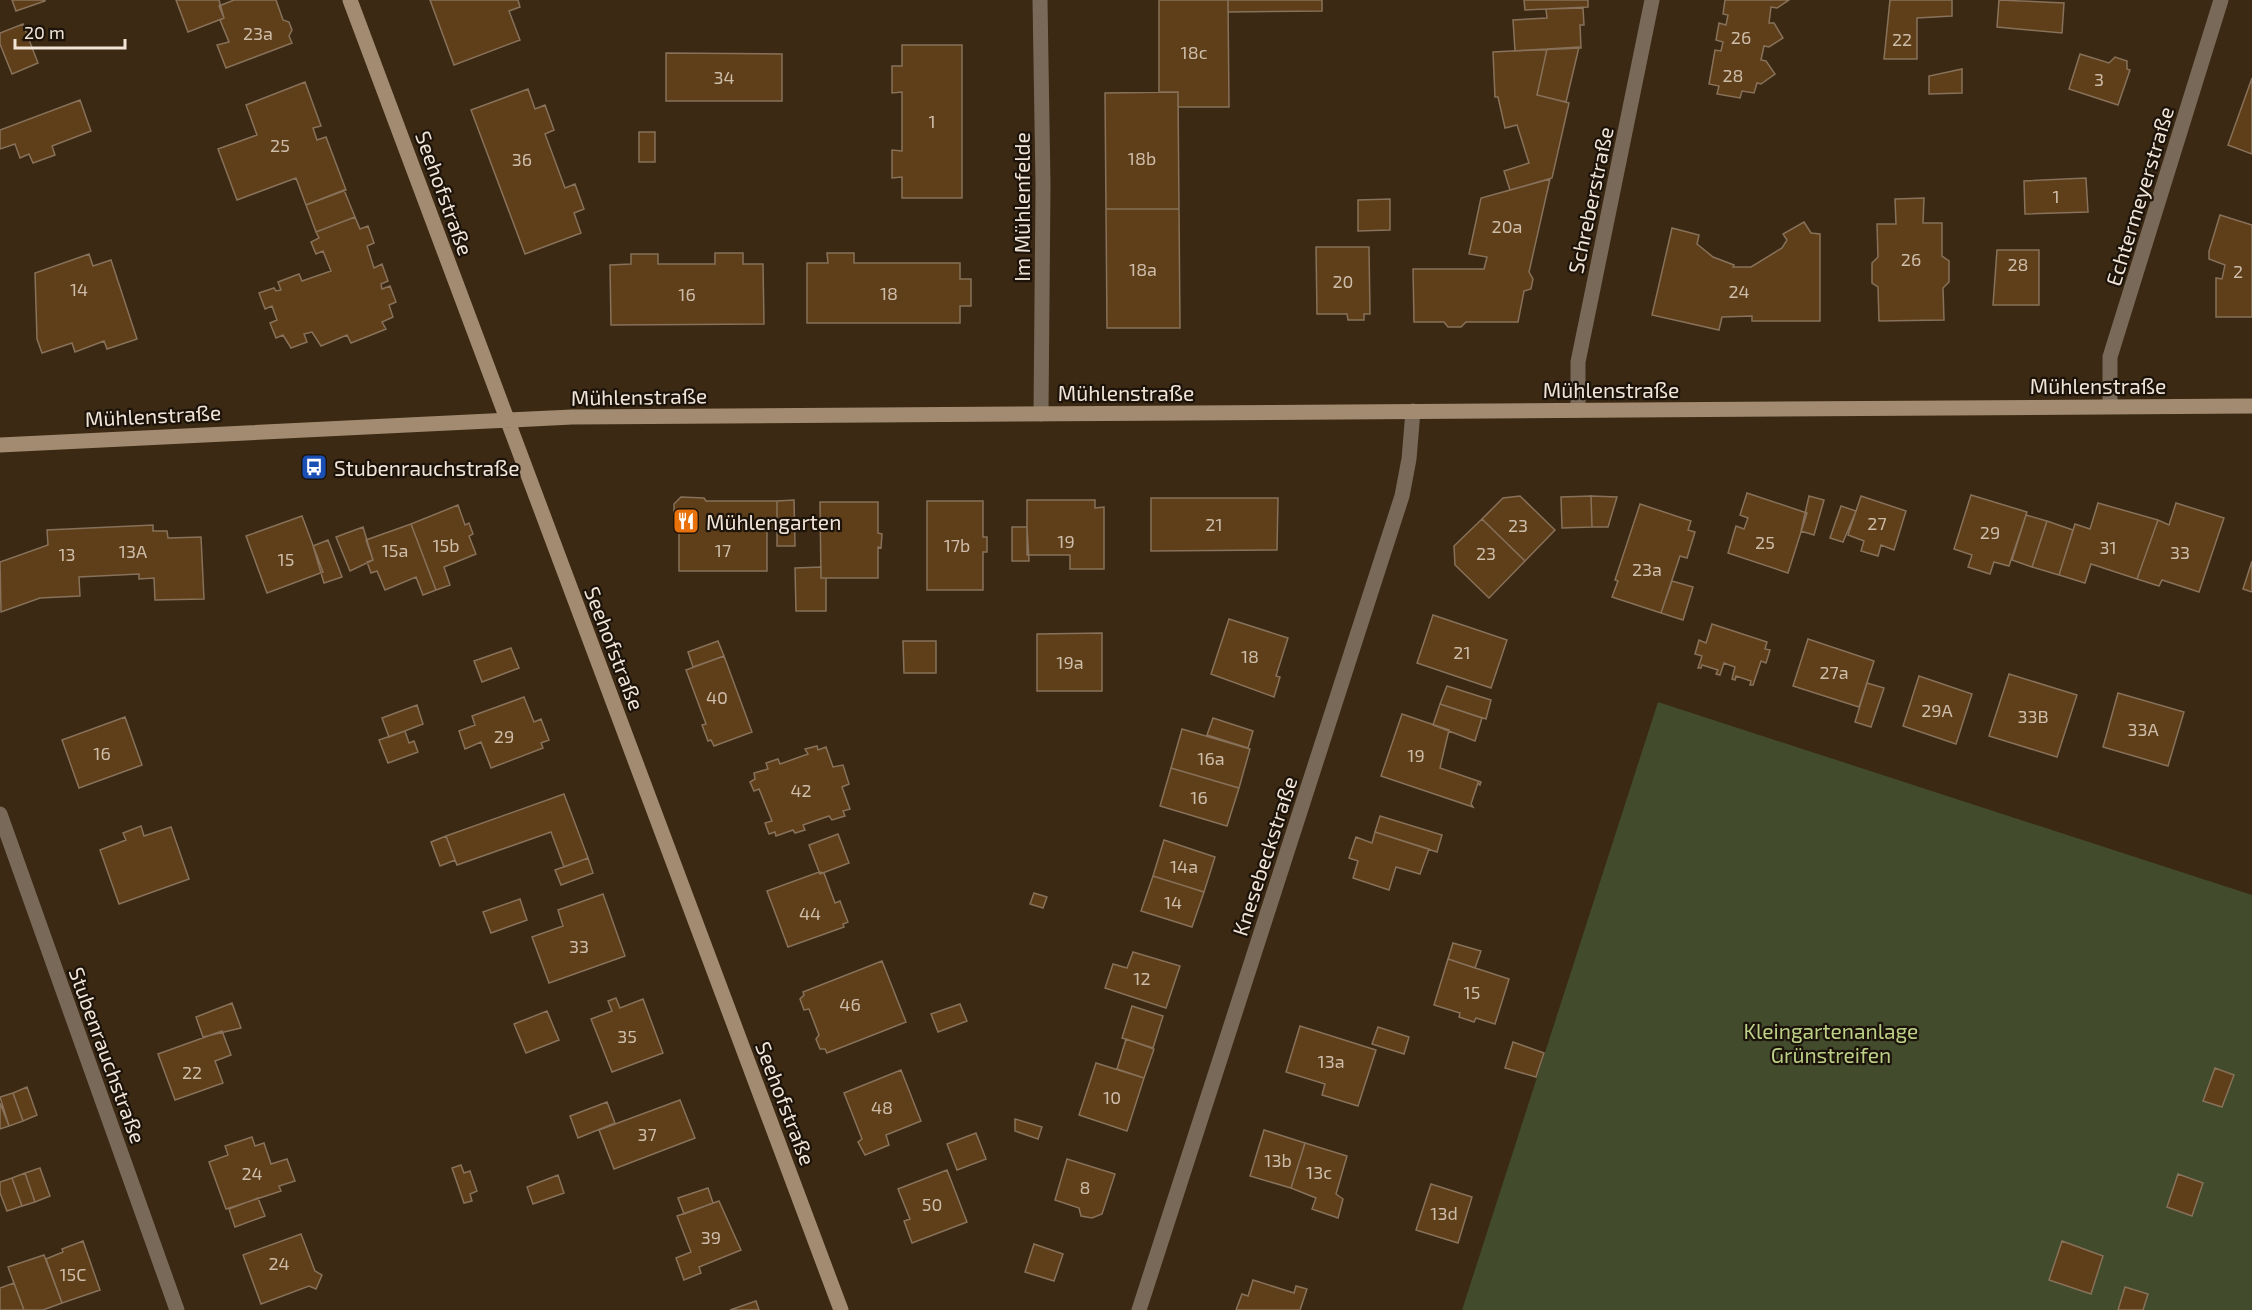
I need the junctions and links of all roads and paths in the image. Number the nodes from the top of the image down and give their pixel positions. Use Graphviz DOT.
graph roads {
  1 [pos="350,0"];
  2 [pos="1040,0"];
  3 [pos="1652,0"];
  4 [pos="2221,0"];
  5 [pos="2110,406"];
  6 [pos="2252,406"];
  7 [pos="1578,410"];
  8 [pos="1413,411"];
  9 [pos="1041,414"];
  10 [pos="507,419"];
  11 [pos="0,445"];
  12 [pos="0,814"];
  13 [pos="177,1310"];
  14 [pos="841,1310"];
  15 [pos="1139,1310"];
  1 -- 10 [label="street, Seehofstraße"];
  2 -- 9 [label="street, Im Mühlenfelde"];
  3 -- 7 [label="street, Schreberstraße"];
  4 -- 5 [label="street, Echtermeyerstraße"];
  5 -- 6 [label="street, Mühlenstraße"];
  5 -- 7 [label="street, Mühlenstraße"];
  7 -- 8 [label="street, Mühlenstraße"];
  8 -- 9 [label="street, Mühlenstraße"];
  8 -- 15 [label="street, Knesebeckstraße"];
  9 -- 10 [label="street, Mühlenstraße"];
  10 -- 11 [label="street, Mühlenstraße"];
  10 -- 14 [label="street, Seehofstraße"];
  12 -- 13 [label="street, Stubenrauchstraße"];
}
